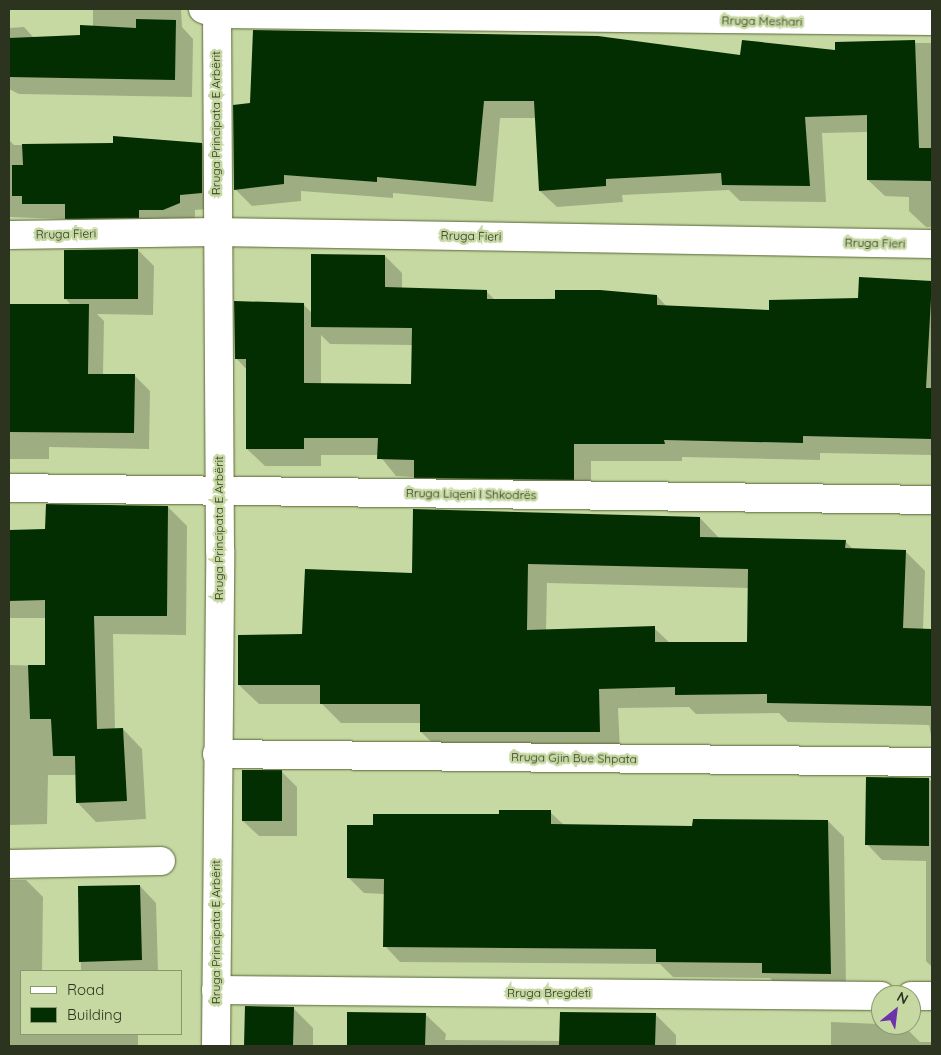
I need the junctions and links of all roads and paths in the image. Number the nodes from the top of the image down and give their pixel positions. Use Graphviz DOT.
graph roads {
  1 [pos="212,10"];
  2 [pos="932,21"];
  3 [pos="216,232"];
  4 [pos="9,235"];
  5 [pos="932,244"];
  6 [pos="9,488"];
  7 [pos="220,491"];
  8 [pos="932,500"];
  9 [pos="217,754"];
  10 [pos="932,762"];
  11 [pos="161,861"];
  12 [pos="9,864"];
  13 [pos="216,990"];
  14 [pos="871,996"];
  15 [pos="216,1046"];
  1 -- 2 [label="street, Rruga Meshari"];
  1 -- 3 [label="street, Rruga Principata E Arbërit"];
  3 -- 4 [label="street, Rruga Fieri"];
  3 -- 5 [label="street, Rruga Fieri"];
  3 -- 7 [label="street, Rruga Principata E Arbërit"];
  6 -- 7 [label="street, Rruga Liqeni I Shkodrës"];
  7 -- 8 [label="street, Rruga Liqeni I Shkodrës"];
  7 -- 9 [label="street, Rruga Principata E Arbërit"];
  9 -- 10 [label="street, Rruga Gjin Bue Shpata"];
  9 -- 13 [label="street, Rruga Principata E Arbërit"];
  11 -- 12 [label="street"];
  13 -- 14 [label="street, Rruga Bregdeti"];
  13 -- 15 [label="street, Rruga Principata E Arbërit"];
}
